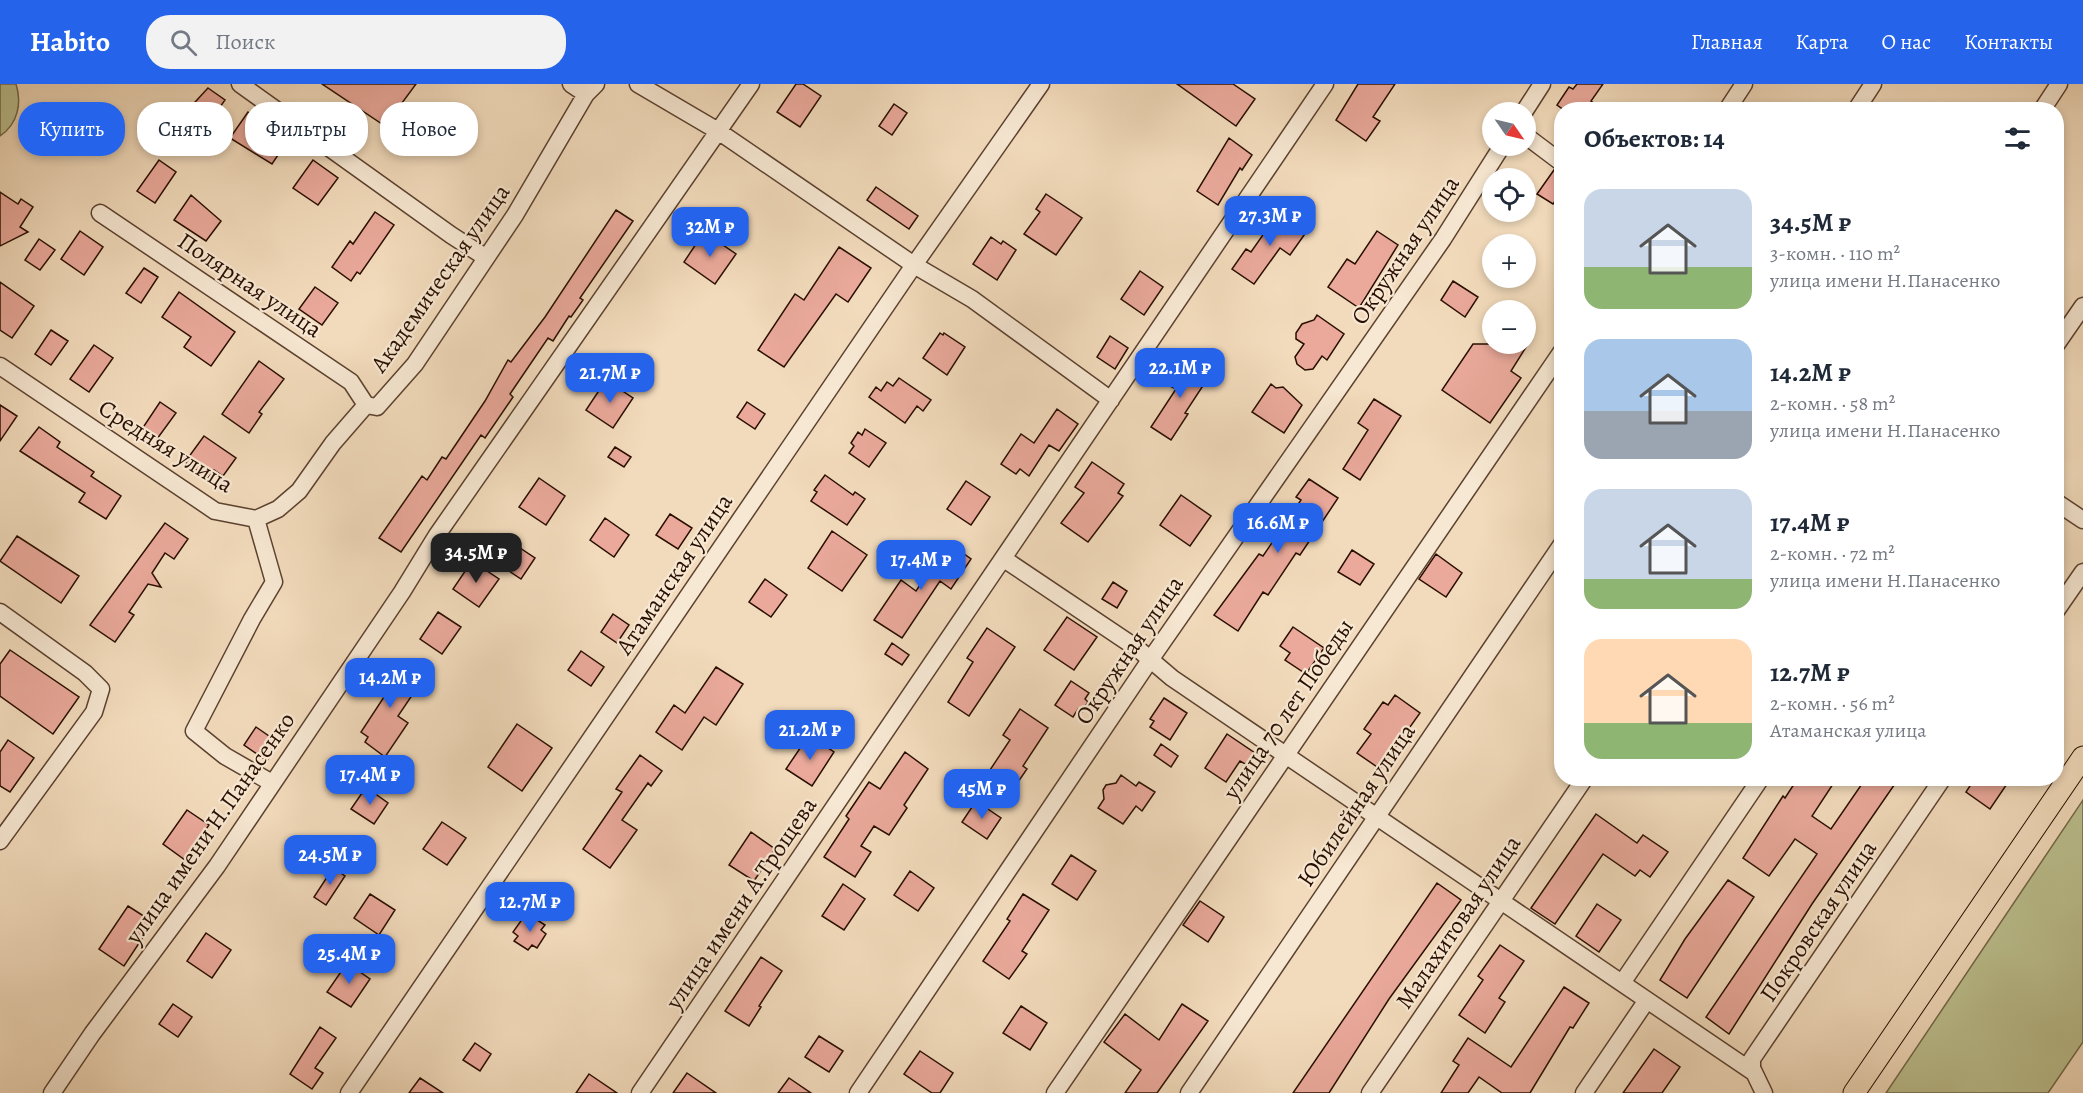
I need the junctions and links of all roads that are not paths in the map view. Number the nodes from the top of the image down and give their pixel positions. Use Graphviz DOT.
graph roads {
  1 [pos="240,84"];
  2 [pos="571,84"];
  3 [pos="638,84"];
  4 [pos="751,84"];
  5 [pos="1041,84"];
  6 [pos="1325,84"];
  7 [pos="1542,84"];
  8 [pos="1744,84"];
  9 [pos="1873,84"];
  10 [pos="2059,84"];
  11 [pos="591,89"];
  12 [pos="1530,102"];
  13 [pos="1732,102"];
  14 [pos="1861,102"];
  15 [pos="2047,102"];
  16 [pos="718,131"];
  17 [pos="1536,144"];
  18 [pos="1496,156"];
  19 [pos="1554,157"];
  20 [pos="100,213"];
  21 [pos="485,257"];
  22 [pos="914,265"];
  23 [pos="2083,306"];
  24 [pos="2064,333"];
  25 [pos="1554,363"];
  26 [pos="0,366"];
  27 [pos="1111,400"];
  28 [pos="372,406"];
  29 [pos="2064,507"];
  30 [pos="256,519"];
  31 [pos="2083,520"];
  32 [pos="1554,556"];
  33 [pos="1004,559"];
  34 [pos="2083,572"];
  35 [pos="2064,599"];
  36 [pos="0,612"];
  37 [pos="1150,660"];
  38 [pos="1286,755"];
  39 [pos="2083,758"];
  40 [pos="272,783"];
  41 [pos="1580,786"];
  42 [pos="1756,786"];
  43 [pos="1938,786"];
  44 [pos="2064,786"];
  45 [pos="2064,786"];
  46 [pos="1377,817"];
  47 [pos="0,841"];
  48 [pos="1501,901"];
  49 [pos="1622,983"];
  50 [pos="1647,1000"];
  51 [pos="1753,1072"];
  52 [pos="52,1093"];
  53 [pos="350,1093"];
  54 [pos="640,1093"];
  55 [pos="858,1093"];
  56 [pos="1055,1093"];
  57 [pos="1189,1093"];
  58 [pos="1370,1093"];
  59 [pos="1584,1093"];
  60 [pos="1764,1093"];
  61 [pos="1854,1093"];
  1 -- 21 [label="street"];
  2 -- 11 [label="street"];
  3 -- 16 [label="street"];
  4 -- 16 [label="street, улица имени Н.Панасенко"];
  5 -- 22 [label="street, Атаманская улица"];
  6 -- 27 [label="street, улица имени А.Трощева"];
  7 -- 12 [label="street"];
  8 -- 13 [label="street"];
  9 -- 14 [label="street"];
  10 -- 15 [label="street"];
  11 -- 21 [label="street, Академическая улица"];
  16 -- 22 [label="street"];
  16 -- 40 [label="street, улица имени Н.Панасенко"];
  17 -- 19 [label="street"];
  18 -- 37 [label="street, Окружная улица"];
  20 -- 28 [label="street, Полярная улица"];
  21 -- 28 [label="street, Академическая улица"];
  22 -- 27 [label="street"];
  22 -- 53 [label="street, Атаманская улица"];
  23 -- 24 [label="street"];
  25 -- 38 [label="street, улица 70 лет Победы"];
  26 -- 30 [label="street, Средняя улица"];
  27 -- 33 [label="street, улица имени А.Трощева"];
  28 -- 30 [label="street, Академическая улица"];
  29 -- 31 [label="street"];
  30 -- 40 [label="street"];
  32 -- 46 [label="street, Юбилейная улица"];
  33 -- 37 [label="street"];
  33 -- 54 [label="street, улица имени А.Трощева"];
  34 -- 35 [label="street"];
  36 -- 47 [label="street"];
  37 -- 38 [label="street"];
  37 -- 55 [label="street, Окружная улица"];
  38 -- 46 [label="street"];
  38 -- 56 [label="street, улица 70 лет Победы"];
  39 -- 44 [label="main road"];
  40 -- 52 [label="street, улица имени Н.Панасенко"];
  41 -- 48 [label="street, Малахитовая улица"];
  42 -- 49 [label="street"];
  43 -- 51 [label="street, Покровская улица"];
  45 -- 61 [label="main road"];
  46 -- 48 [label="street"];
  46 -- 57 [label="street, Юбилейная улица"];
  48 -- 49 [label="street"];
  48 -- 58 [label="street, Малахитовая улица"];
  49 -- 50 [label="street"];
  50 -- 51 [label="street"];
  50 -- 59 [label="street"];
  51 -- 60 [label="street"];
}
